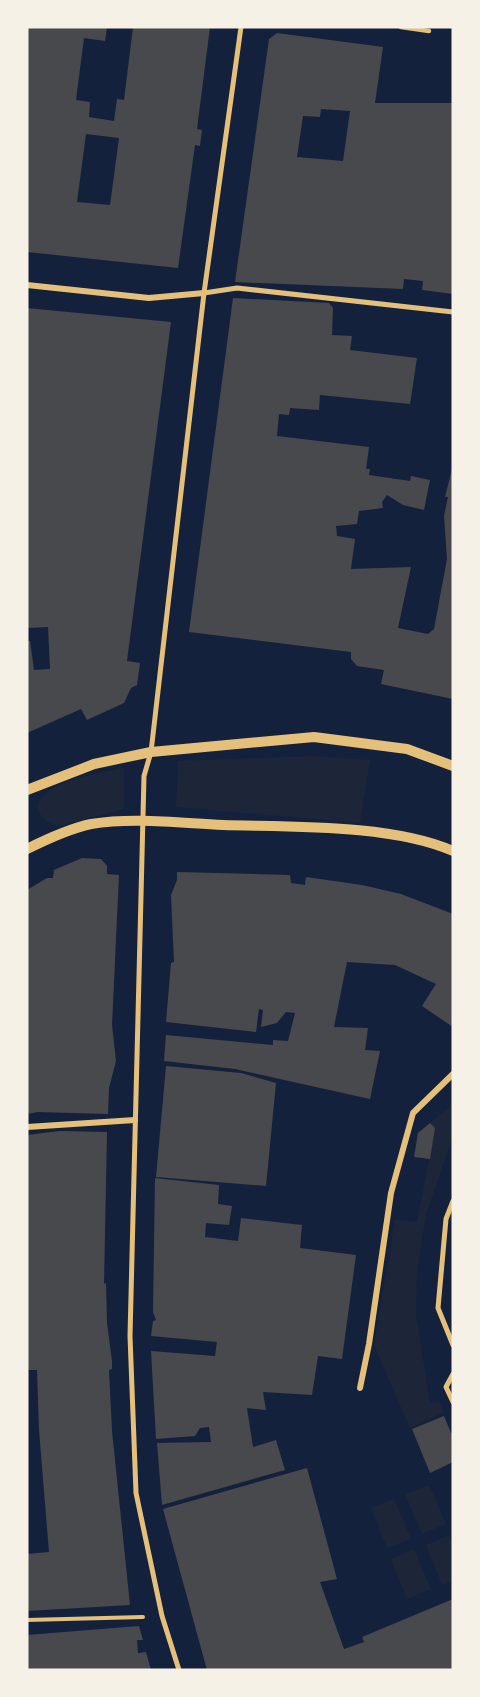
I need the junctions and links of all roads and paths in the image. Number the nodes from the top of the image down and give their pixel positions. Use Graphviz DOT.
graph roads {
  1 [pos="241,27"];
  2 [pos="401,27"];
  3 [pos="429,31"];
  4 [pos="27,285"];
  5 [pos="204,293"];
  6 [pos="453,312"];
  7 [pos="151,752"];
  8 [pos="453,766"];
  9 [pos="27,790"];
  10 [pos="145,821"];
  11 [pos="27,849"];
  12 [pos="453,851"];
  13 [pos="453,1074"];
  14 [pos="135,1120"];
  15 [pos="27,1127"];
  16 [pos="453,1201"];
  17 [pos="453,1345"];
  18 [pos="453,1374"];
  19 [pos="360,1388"];
  20 [pos="453,1402"];
  21 [pos="162,1616"];
  22 [pos="27,1620"];
  23 [pos="179,1670"];
  1 -- 5 [label="street"];
  2 -- 3 [label="lane"];
  4 -- 5 [label="street"];
  5 -- 6 [label="street"];
  5 -- 7 [label="street"];
  7 -- 8 [label="street"];
  7 -- 9 [label="street"];
  7 -- 10 [label="street"];
  10 -- 11 [label="street"];
  10 -- 12 [label="street"];
  10 -- 14 [label="street"];
  13 -- 19 [label="street"];
  14 -- 15 [label="street"];
  14 -- 21 [label="street"];
  16 -- 17 [label="street"];
  18 -- 20 [label="street"];
  21 -- 22 [label="path"];
  21 -- 23 [label="street"];
}
